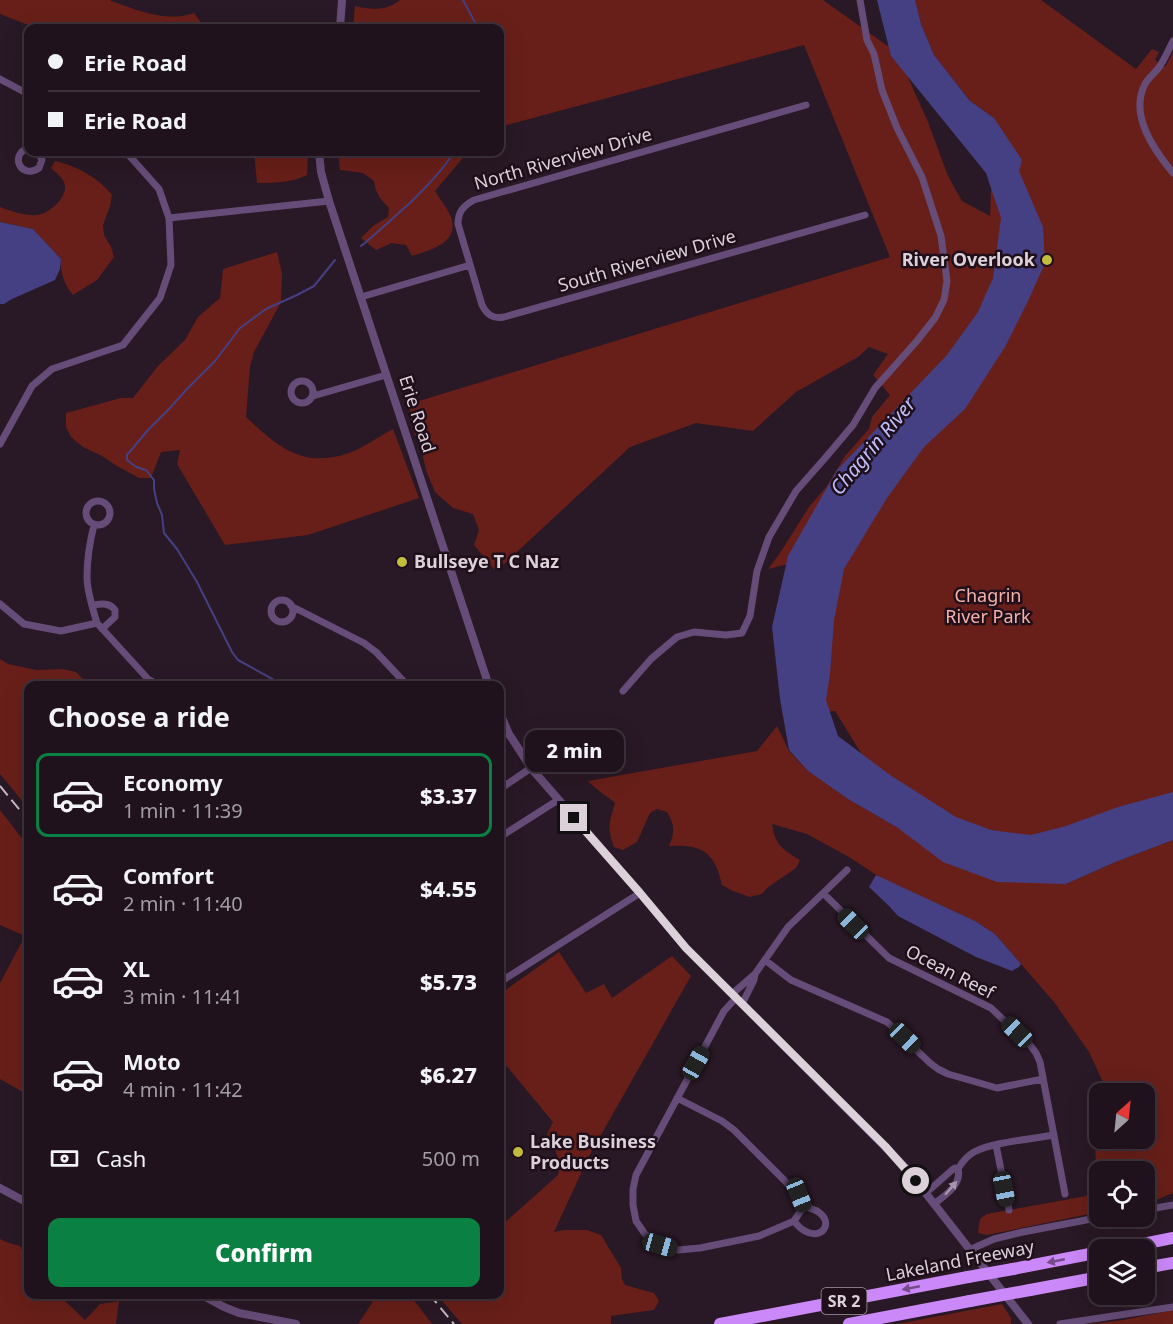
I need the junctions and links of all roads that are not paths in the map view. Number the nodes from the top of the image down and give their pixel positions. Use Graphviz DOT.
graph roads {
  1 [pos="342,0"];
  2 [pos="860,0"];
  3 [pos="340,24"];
  4 [pos="1173,41"];
  5 [pos="0,79"];
  6 [pos="24,92"];
  7 [pos="806,105"];
  8 [pos="24,150"];
  9 [pos="40,156"];
  10 [pos="130,156"];
  11 [pos="319,156"];
  12 [pos="1173,173"];
  13 [pos="329,201"];
  14 [pos="865,215"];
  15 [pos="169,218"];
  16 [pos="470,265"];
  17 [pos="361,297"];
  18 [pos="386,375"];
  19 [pos="313,396"];
  20 [pos="0,444"];
  21 [pos="94,525"];
  22 [pos="0,604"];
  23 [pos="92,605"];
  24 [pos="291,606"];
  25 [pos="99,626"];
  26 [pos="152,681"];
  27 [pos="403,681"];
  28 [pos="487,681"];
  29 [pos="623,691"];
  30 [pos="504,722"];
  31 [pos="531,768"];
  32 [pos="504,786"];
  33 [pos="558,800"];
  34 [pos="504,834"];
  35 [pos="847,870"];
  36 [pos="640,893"];
  37 [pos="824,894"];
  38 [pos="765,960"];
  39 [pos="755,974"];
  40 [pos="504,979"];
  41 [pos="737,999"];
  42 [pos="1043,1079"];
  43 [pos="677,1098"];
  44 [pos="1054,1135"];
  45 [pos="996,1145"];
  46 [pos="958,1169"];
  47 [pos="0,1188"];
  48 [pos="926,1193"];
  49 [pos="1065,1194"];
  50 [pos="24,1201"];
  51 [pos="934,1203"];
  52 [pos="1173,1205"];
  53 [pos="804,1206"];
  54 [pos="1155,1208"];
  55 [pos="1009,1210"];
  56 [pos="1089,1219"];
  57 [pos="794,1221"];
  58 [pos="1173,1238"];
  59 [pos="1155,1242"];
  60 [pos="969,1250"];
  61 [pos="1089,1254"];
  62 [pos="1173,1263"];
  63 [pos="1155,1266"];
  64 [pos="1089,1279"];
  65 [pos="209,1299"];
  66 [pos="1173,1307"];
  67 [pos="296,1324"];
  68 [pos="720,1324"];
  69 [pos="849,1324"];
  70 [pos="1028,1324"];
  71 [pos="1060,1324"];
  1 -- 3 [label="street"];
  2 -- 29 [label="street"];
  4 -- 12 [label="street"];
  5 -- 6 [label="street"];
  7 -- 16 [label="street, North Riverview Drive"];
  8 -- 9 [label="street"];
  10 -- 15 [label="street"];
  11 -- 13 [label="street, Erie Road"];
  13 -- 15 [label="street"];
  13 -- 17 [label="street, Erie Road"];
  14 -- 16 [label="street, South Riverview Drive"];
  15 -- 20 [label="street"];
  16 -- 17 [label="street"];
  17 -- 18 [label="street, Erie Road"];
  18 -- 19 [label="street"];
  18 -- 28 [label="street, Erie Road"];
  21 -- 23 [label="street"];
  22 -- 25 [label="street"];
  23 -- 25 [label="street"];
  23 -- 25 [label="street"];
  24 -- 27 [label="street"];
  25 -- 26 [label="street"];
  30 -- 31 [label="street"];
  31 -- 32 [label="street"];
  31 -- 33 [label="street"];
  33 -- 34 [label="street"];
  33 -- 36 [label="street"];
  35 -- 37 [label="street"];
  36 -- 40 [label="street"];
  36 -- 41 [label="street"];
  37 -- 38 [label="street"];
  37 -- 42 [label="street, Ocean Reef"];
  38 -- 39 [label="street"];
  38 -- 42 [label="street"];
  39 -- 41 [label="street"];
  39 -- 41 [label="street"];
  41 -- 43 [label="street"];
  41 -- 48 [label="street"];
  42 -- 44 [label="street, Ocean Reef"];
  43 -- 53 [label="street"];
  43 -- 57 [label="street"];
  44 -- 45 [label="street"];
  44 -- 49 [label="street, Ocean Reef"];
  45 -- 46 [label="street"];
  45 -- 55 [label="street"];
  46 -- 48 [label="street"];
  51 -- 46 [label="street, one-way"];
  47 -- 50 [label="street"];
  48 -- 51 [label="street"];
  51 -- 60 [label="street"];
  52 -- 54 [label="street"];
  53 -- 57 [label="street"];
  53 -- 57 [label="street"];
  56 -- 60 [label="street"];
  58 -- 59 [label="highway"];
  60 -- 70 [label="street"];
  61 -- 68 [label="highway, Lakeland Freeway / SR 2, one-way, bridge"];
  62 -- 63 [label="highway"];
  64 -- 69 [label="highway, SR 2, bridge"];
  65 -- 67 [label="street"];
  66 -- 71 [label="street"];
}
